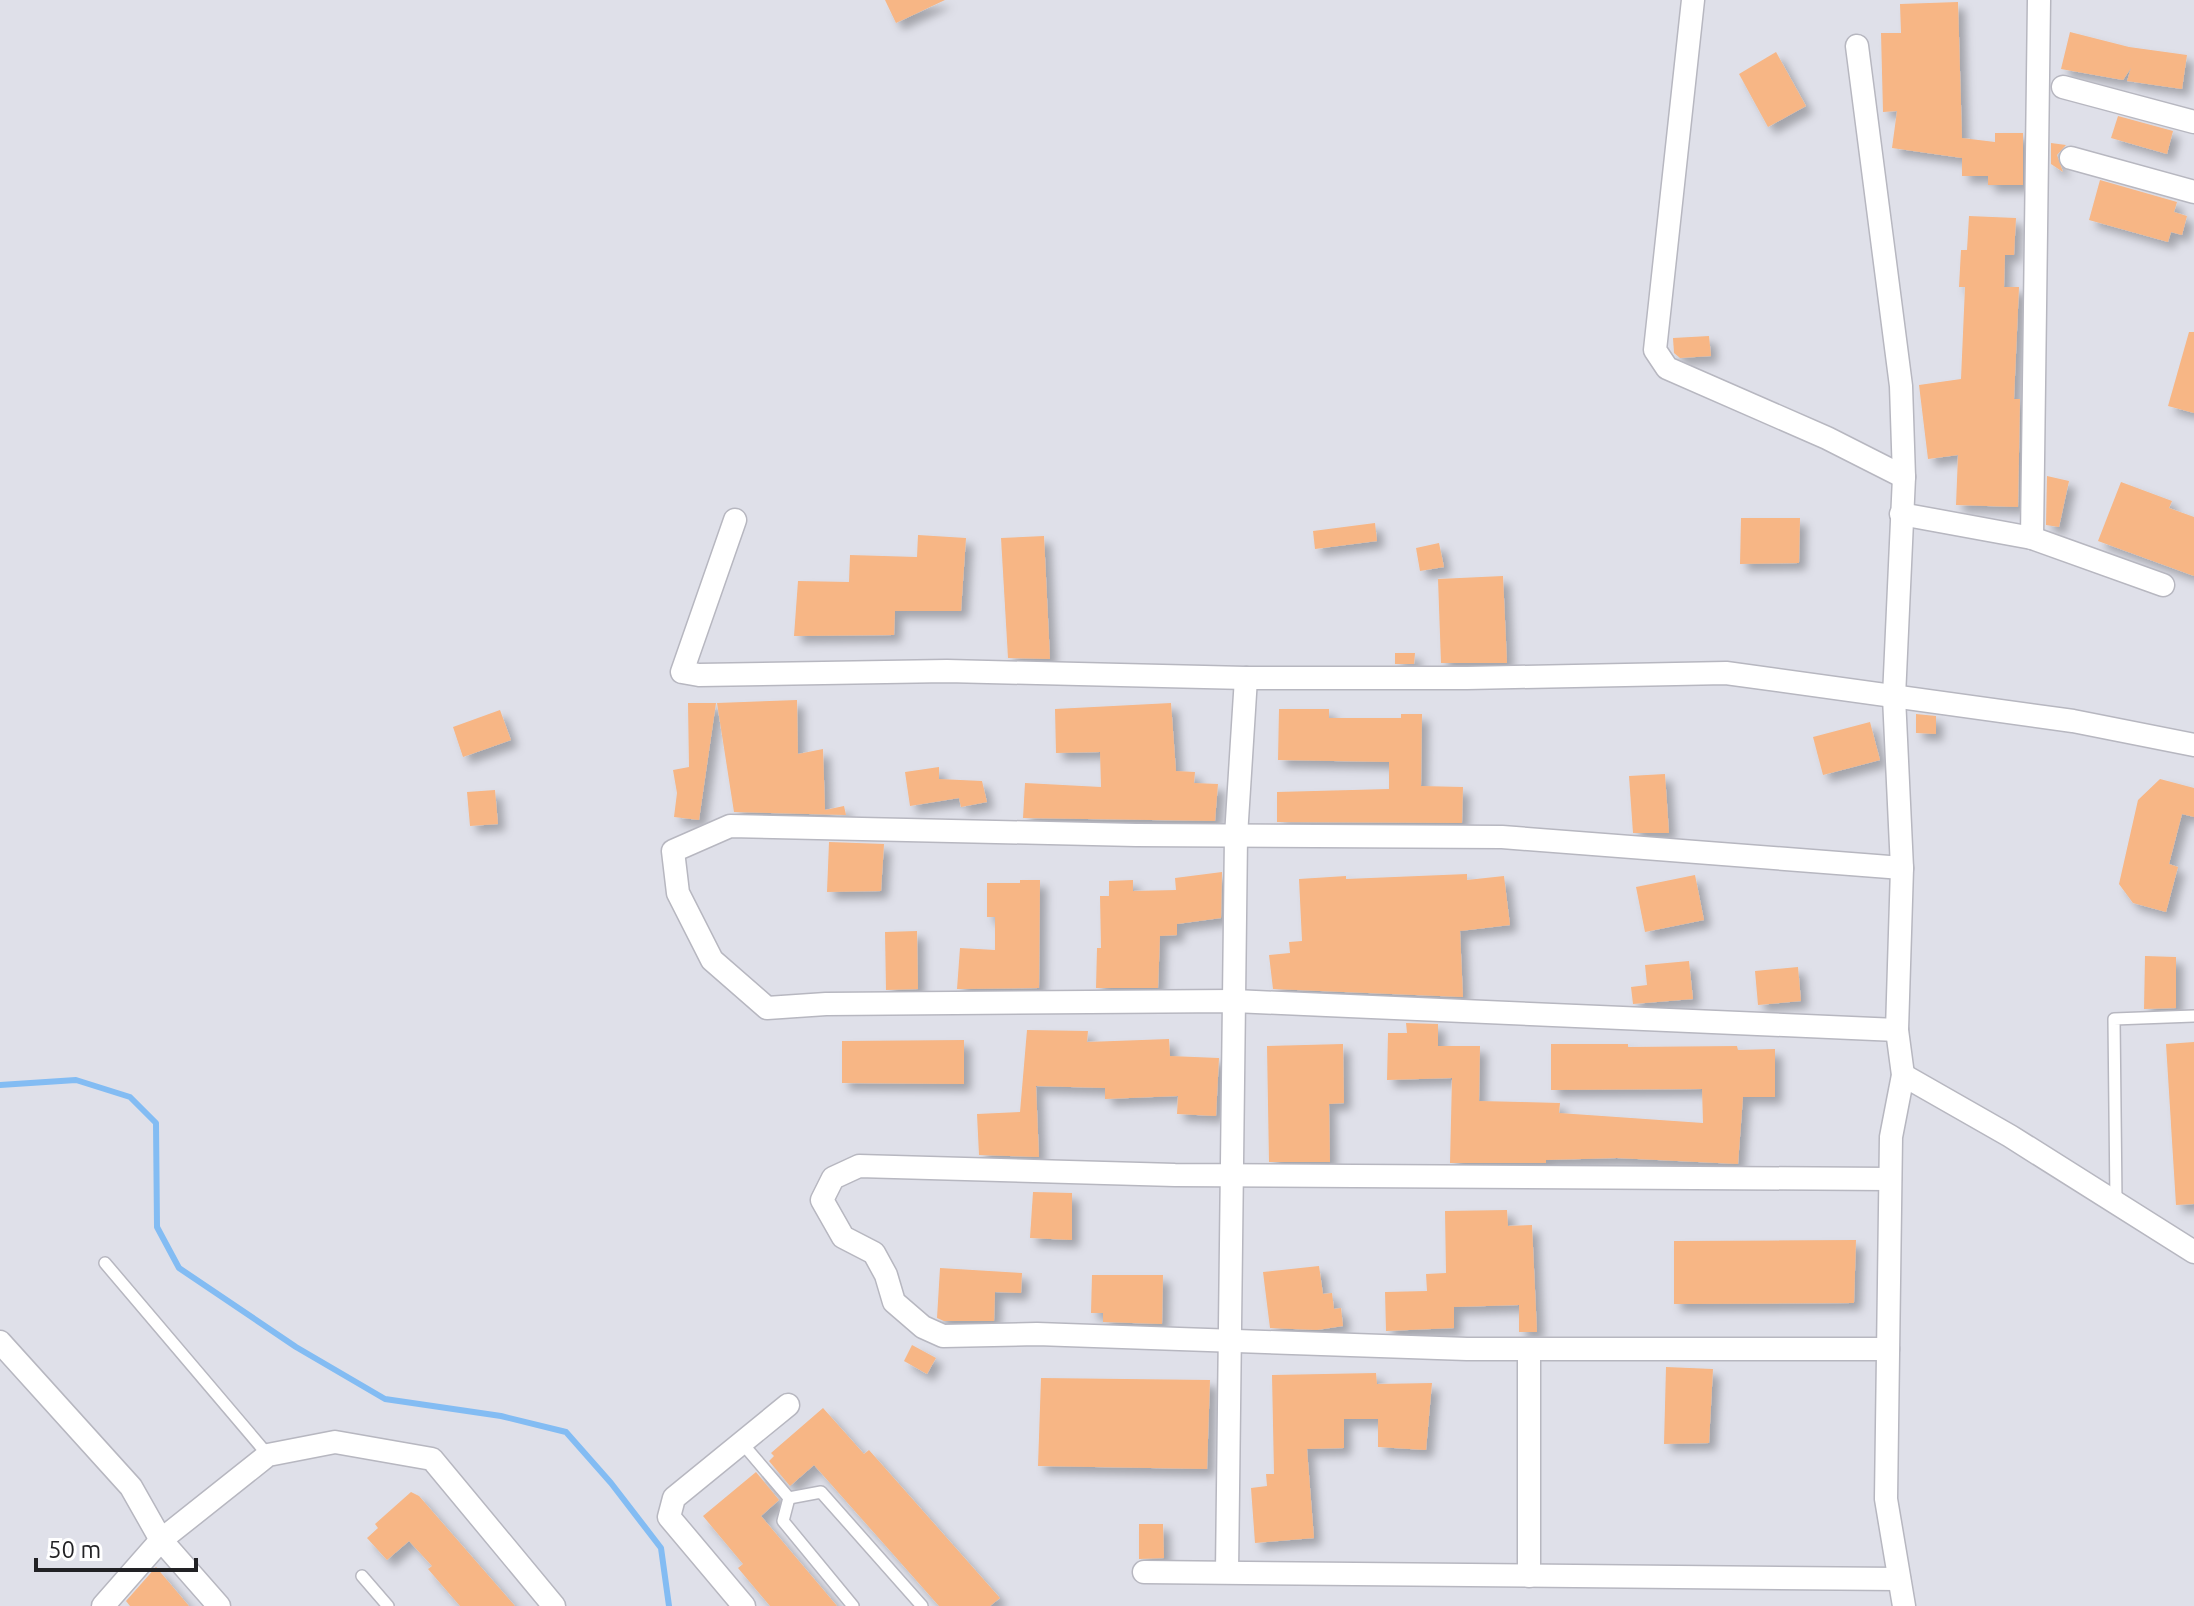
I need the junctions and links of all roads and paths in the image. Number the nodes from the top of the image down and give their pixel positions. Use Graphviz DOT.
graph roads {
  1 [pos="1693,0"];
  2 [pos="2039,0"];
  3 [pos="1857,46"];
  4 [pos="2063,87"];
  5 [pos="2194,122"];
  6 [pos="2071,158"];
  7 [pos="2194,192"];
  8 [pos="1904,477"];
  9 [pos="1901,514"];
  10 [pos="735,520"];
  11 [pos="2032,538"];
  12 [pos="2163,585"];
  13 [pos="1246,678"];
  14 [pos="1894,697"];
  15 [pos="2194,745"];
  16 [pos="1236,836"];
  17 [pos="1902,868"];
  18 [pos="1234,1001"];
  19 [pos="2194,1016"];
  20 [pos="1897,1030"];
  21 [pos="1903,1075"];
  22 [pos="1232,1174"];
  23 [pos="1890,1179"];
  24 [pos="2116,1202"];
  25 [pos="2194,1252"];
  26 [pos="105,1263"];
  27 [pos="1230,1341"];
  28 [pos="0,1342"];
  29 [pos="1529,1349"];
  30 [pos="1888,1349"];
  31 [pos="788,1405"];
  32 [pos="742,1443"];
  33 [pos="268,1455"];
  34 [pos="789,1498"];
  35 [pos="161,1540"];
  36 [pos="1144,1572"];
  37 [pos="1227,1572"];
  38 [pos="362,1576"];
  39 [pos="1529,1576"];
  40 [pos="1899,1579"];
  41 [pos="103,1606"];
  42 [pos="219,1606"];
  43 [pos="388,1606"];
  44 [pos="554,1606"];
  45 [pos="744,1606"];
  46 [pos="853,1606"];
  47 [pos="922,1606"];
  48 [pos="1904,1606"];
  1 -- 8 [label="street"];
  2 -- 11 [label="street"];
  3 -- 8 [label="street"];
  4 -- 5 [label="street"];
  6 -- 7 [label="street"];
  8 -- 9 [label="street"];
  9 -- 11 [label="street"];
  9 -- 14 [label="street"];
  10 -- 13 [label="street"];
  11 -- 12 [label="street"];
  13 -- 14 [label="street"];
  13 -- 16 [label="street"];
  14 -- 15 [label="street"];
  14 -- 17 [label="street"];
  16 -- 17 [label="street"];
  16 -- 18 [label="street"];
  16 -- 18 [label="street"];
  17 -- 20 [label="street"];
  18 -- 20 [label="street"];
  18 -- 22 [label="street"];
  19 -- 24 [label="lane"];
  20 -- 21 [label="street"];
  21 -- 23 [label="street"];
  21 -- 24 [label="street"];
  22 -- 23 [label="street"];
  22 -- 27 [label="street"];
  22 -- 27 [label="street"];
  23 -- 30 [label="street"];
  24 -- 25 [label="street"];
  26 -- 33 [label="lane"];
  27 -- 29 [label="street"];
  27 -- 37 [label="street"];
  28 -- 35 [label="street"];
  29 -- 30 [label="street"];
  29 -- 39 [label="street"];
  30 -- 40 [label="street"];
  31 -- 32 [label="street"];
  32 -- 34 [label="lane"];
  32 -- 45 [label="street"];
  33 -- 35 [label="street"];
  33 -- 44 [label="street"];
  34 -- 46 [label="lane"];
  34 -- 47 [label="lane"];
  35 -- 41 [label="street"];
  35 -- 42 [label="street"];
  36 -- 37 [label="street"];
  37 -- 39 [label="street"];
  38 -- 43 [label="lane"];
  39 -- 40 [label="street"];
  40 -- 48 [label="street"];
}
